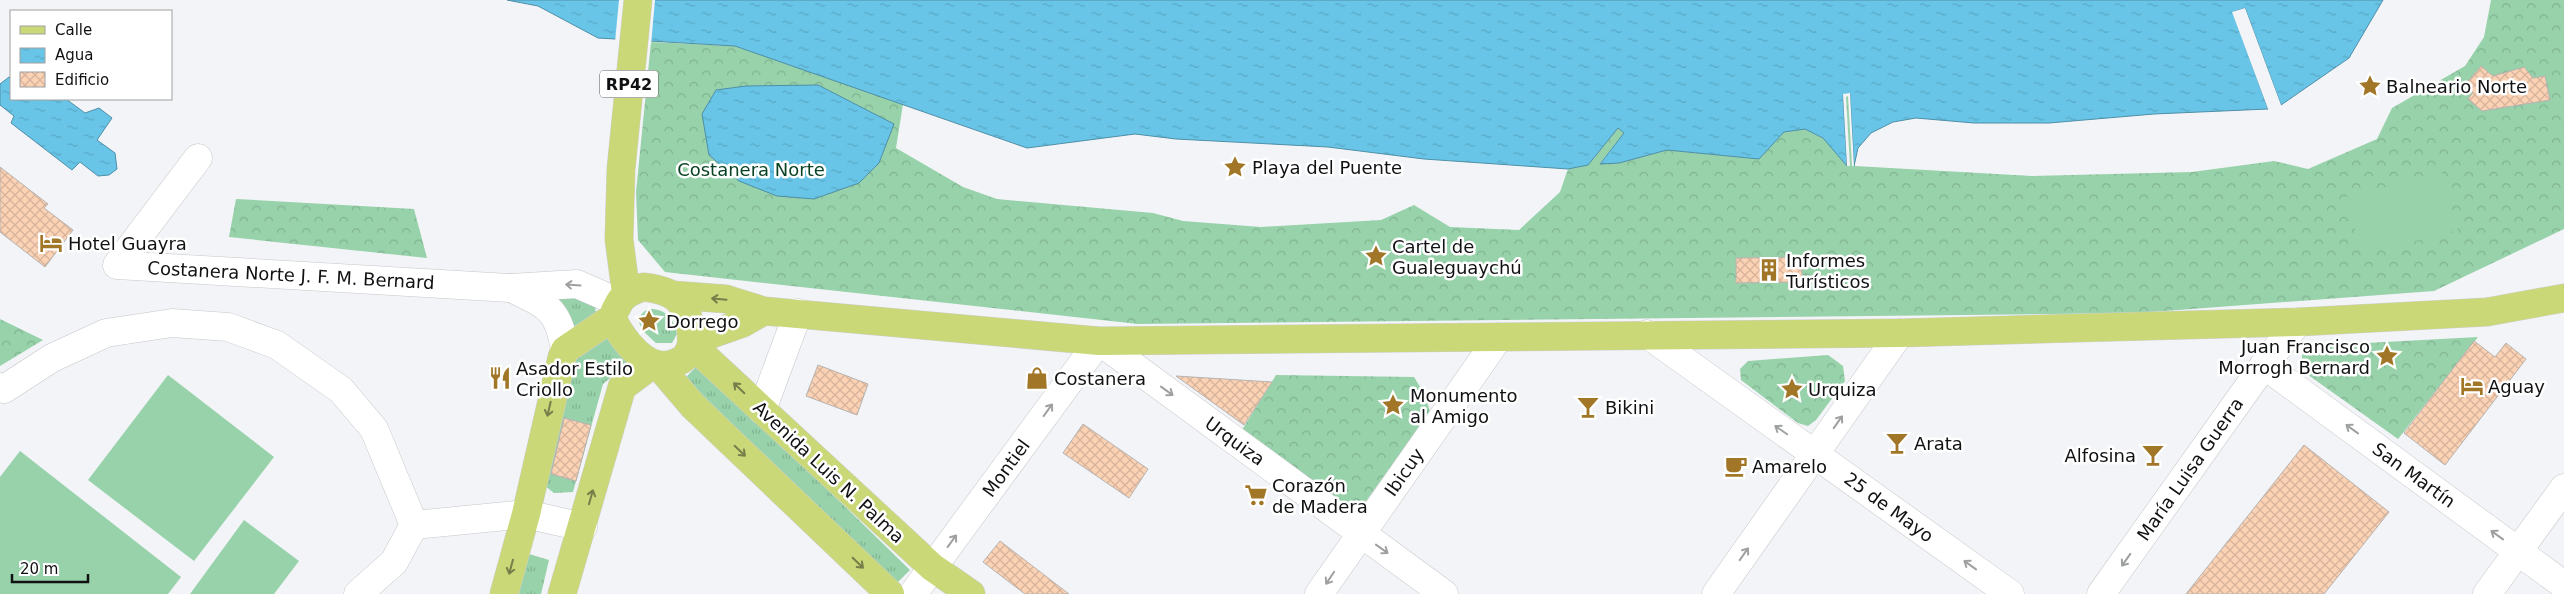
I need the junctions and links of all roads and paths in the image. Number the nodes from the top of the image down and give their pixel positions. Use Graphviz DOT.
graph roads {
  1 [pos="638,0"];
  2 [pos="198,158"];
  3 [pos="510,288"];
  4 [pos="673,295"];
  5 [pos="2564,298"];
  6 [pos="619,304"];
  7 [pos="764,311"];
  8 [pos="798,313"];
  9 [pos="2298,322"];
  10 [pos="1900,333"];
  11 [pos="1647,334"];
  12 [pos="1498,337"];
  13 [pos="1099,341"];
  14 [pos="692,343"];
  15 [pos="565,350"];
  16 [pos="656,364"];
  17 [pos="2264,365"];
  18 [pos="0,387"];
  19 [pos="762,410"];
  20 [pos="1815,454"];
  21 [pos="2564,488"];
  22 [pos="526,514"];
  23 [pos="414,525"];
  24 [pos="583,527"];
  25 [pos="1360,533"];
  26 [pos="2518,551"];
  27 [pos="932,567"];
  28 [pos="2564,585"];
  29 [pos="358,594"];
  30 [pos="504,594"];
  31 [pos="562,594"];
  32 [pos="890,594"];
  33 [pos="913,594"];
  34 [pos="971,594"];
  35 [pos="1319,594"];
  36 [pos="1444,594"];
  37 [pos="1716,594"];
  38 [pos="2010,594"];
  39 [pos="2101,594"];
  40 [pos="2487,594"];
  1 -- 6 [label="main road, RP42"];
  2 -- 3 [label="street, Costanera Norte J. F. M. Bernard"];
  6 -- 3 [label="street, Costanera Norte J. F. M. Bernard, one-way"];
  3 -- 15 [label="street, Costanera Norte J. F. M. Bernard"];
  4 -- 6 [label="main road"];
  7 -- 4 [label="main road, one-way"];
  4 -- 14 [label="main road"];
  5 -- 9 [label="main road"];
  6 -- 15 [label="main road"];
  6 -- 16 [label="main road"];
  7 -- 8 [label="main road"];
  7 -- 14 [label="main road"];
  8 -- 13 [label="main road"];
  8 -- 19 [label="street"];
  9 -- 10 [label="main road"];
  9 -- 17 [label="street, María Luisa Guerra"];
  10 -- 11 [label="main road"];
  20 -- 10 [label="street, one-way"];
  11 -- 12 [label="main road"];
  20 -- 11 [label="street, 25 de Mayo, one-way"];
  12 -- 13 [label="main road"];
  12 -- 25 [label="street, Ibicuy"];
  13 -- 25 [label="street, Urquiza, one-way"];
  27 -- 13 [label="street, Montiel, one-way"];
  14 -- 16 [label="main road"];
  19 -- 14 [label="main road, Avenida Luis N. Palma, one-way"];
  15 -- 22 [label="main road, one-way"];
  24 -- 16 [label="main road, one-way"];
  16 -- 32 [label="main road, one-way"];
  26 -- 17 [label="street, San Martín, one-way"];
  17 -- 39 [label="street, María Luisa Guerra, one-way"];
  18 -- 23 [label="street"];
  19 -- 27 [label="main road, Avenida Luis N. Palma"];
  37 -- 20 [label="street, one-way"];
  38 -- 20 [label="street, 25 de Mayo, one-way"];
  21 -- 26 [label="street"];
  22 -- 23 [label="street"];
  22 -- 24 [label="street"];
  22 -- 30 [label="main road, one-way"];
  23 -- 29 [label="street"];
  24 -- 31 [label="main road"];
  25 -- 35 [label="street, Ibicuy, one-way"];
  25 -- 36 [label="street, Urquiza, one-way"];
  26 -- 28 [label="street, San Martín"];
  26 -- 40 [label="street"];
  27 -- 33 [label="street, Montiel"];
  27 -- 34 [label="main road, Avenida Luis N. Palma"];
}
